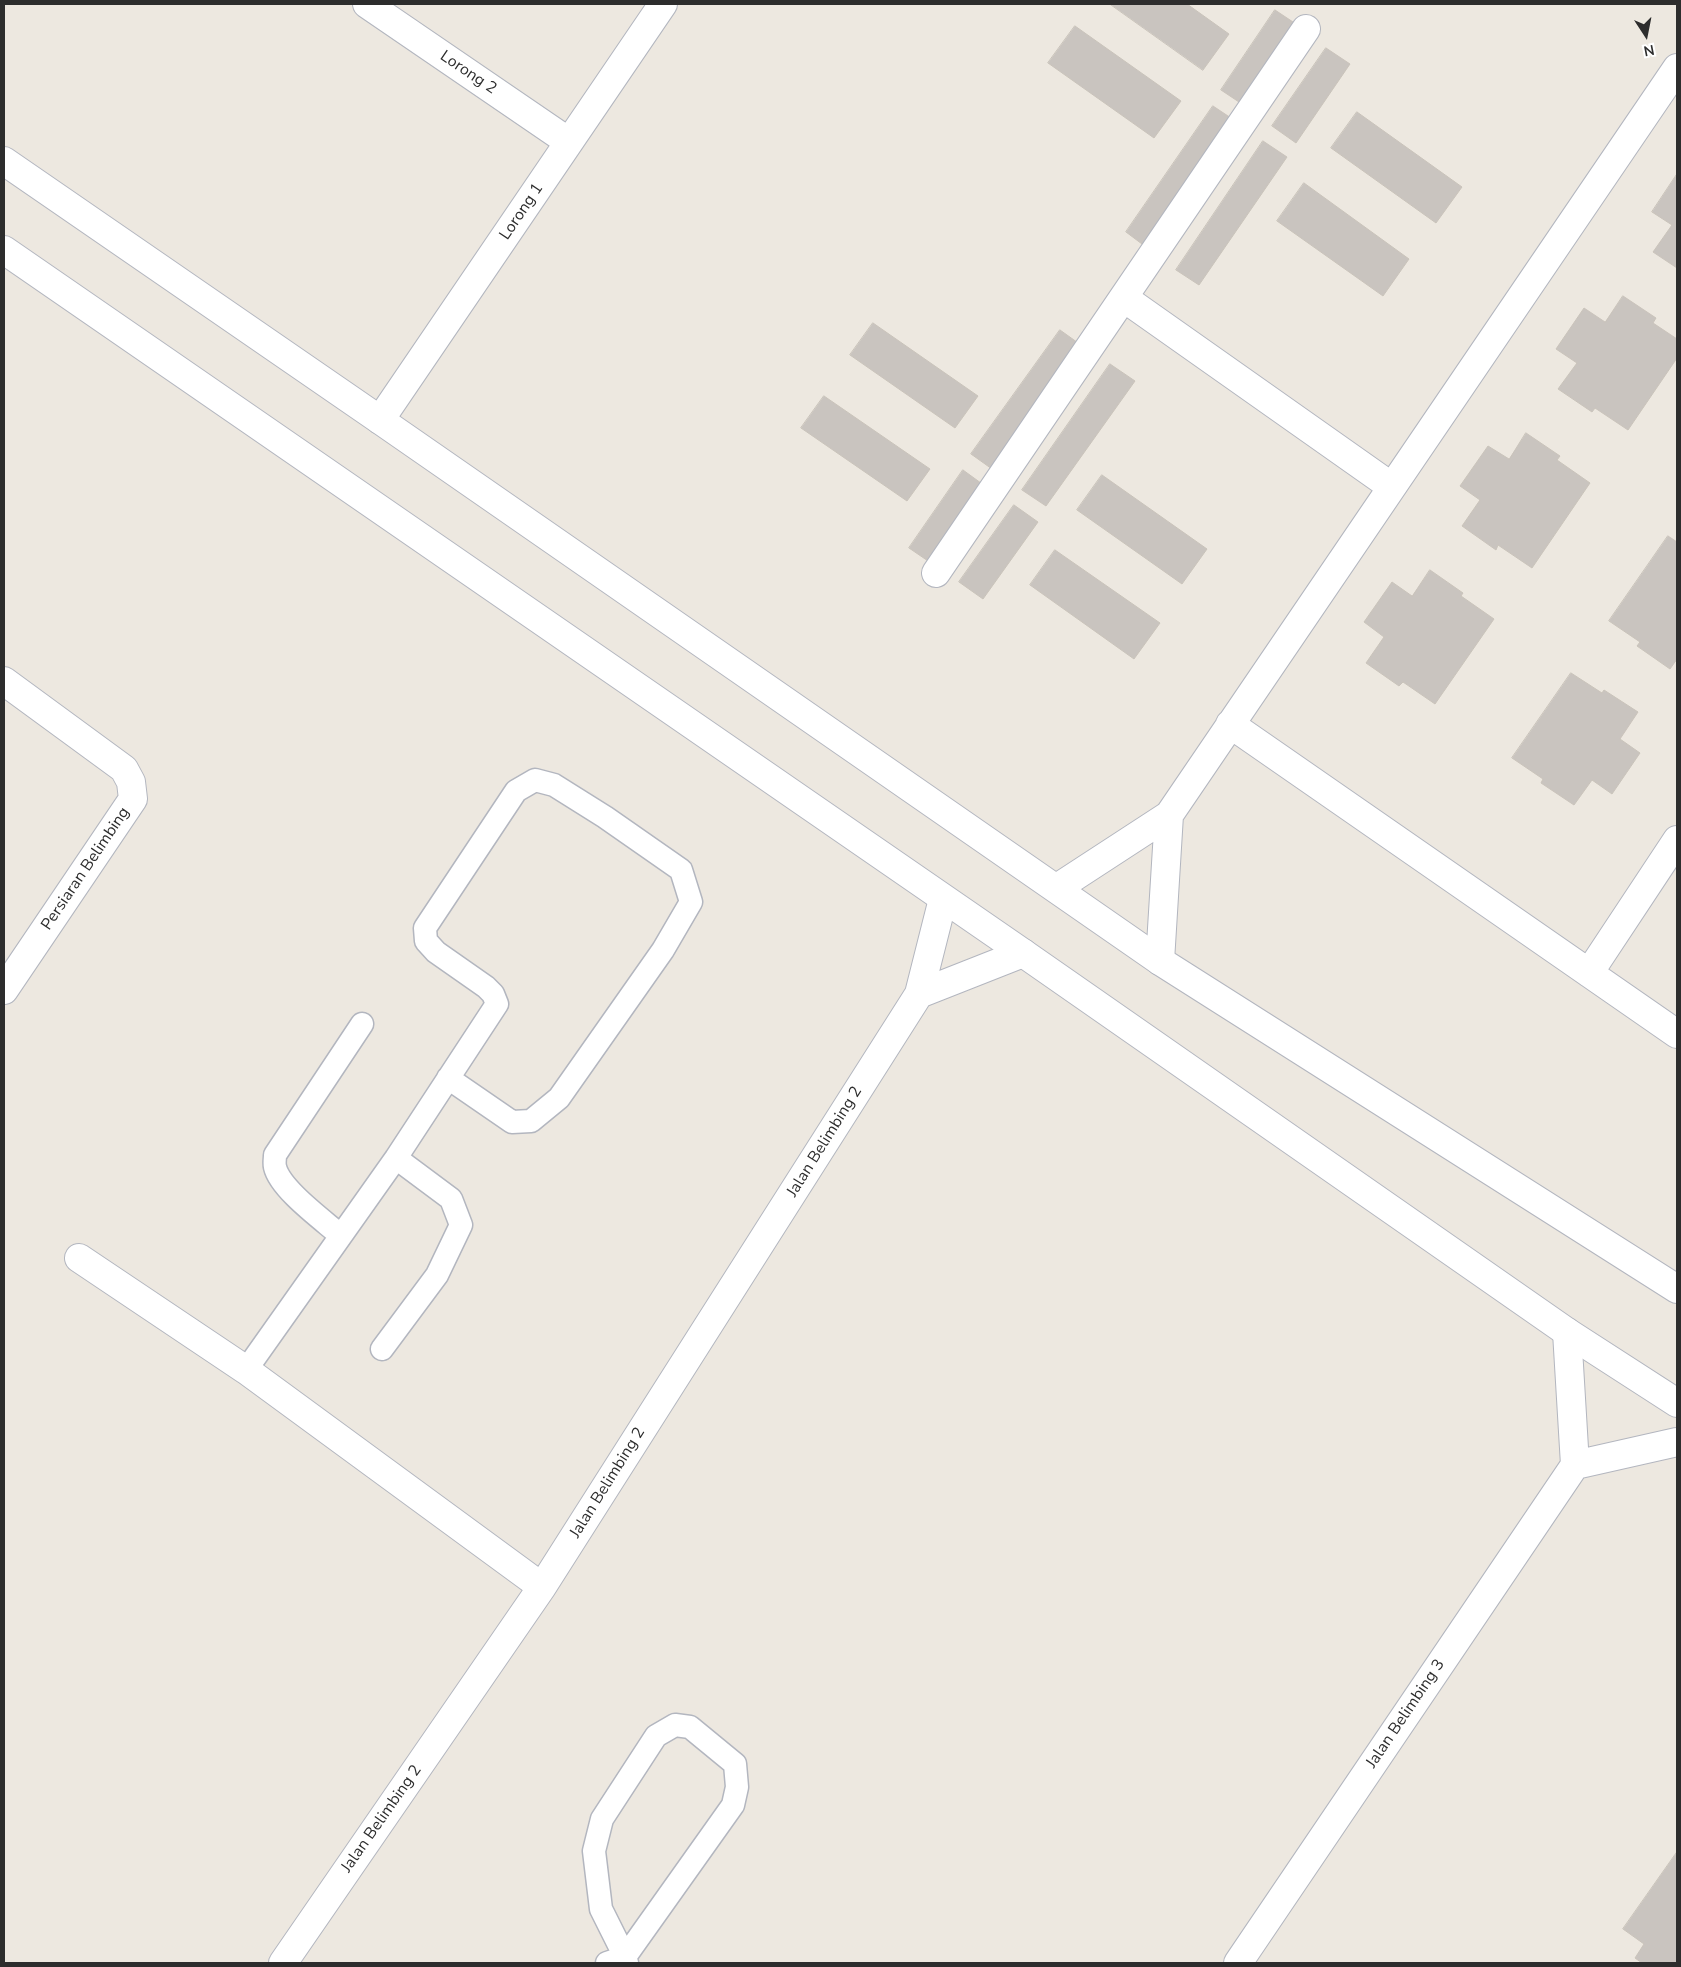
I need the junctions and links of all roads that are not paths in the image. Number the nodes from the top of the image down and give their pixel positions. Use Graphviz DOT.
graph roads {
  1 [pos="367,4"];
  2 [pos="663,4"];
  3 [pos="1306,29"];
  4 [pos="1677,68"];
  5 [pos="569,142"];
  6 [pos="4,162"];
  7 [pos="4,250"];
  8 [pos="1124,298"];
  9 [pos="380,420"];
  10 [pos="1392,487"];
  11 [pos="936,573"];
  12 [pos="4,681"];
  13 [pos="1230,724"];
  14 [pos="1169,815"];
  15 [pos="1677,840"];
  16 [pos="1057,888"];
  17 [pos="943,899"];
  18 [pos="1023,953"];
  19 [pos="1160,961"];
  20 [pos="1589,972"];
  21 [pos="4,990"];
  22 [pos="919,994"];
  23 [pos="362,1024"];
  24 [pos="1677,1034"];
  25 [pos="448,1078"];
  26 [pos="396,1158"];
  27 [pos="340,1235"];
  28 [pos="79,1258"];
  29 [pos="1677,1290"];
  30 [pos="1567,1332"];
  31 [pos="382,1349"];
  32 [pos="246,1370"];
  33 [pos="1677,1403"];
  34 [pos="1677,1442"];
  35 [pos="1575,1465"];
  36 [pos="542,1587"];
  37 [pos="620,1961"];
  38 [pos="283,1963"];
  39 [pos="1238,1963"];
  1 -- 5 [label="street, Lorong 2"];
  2 -- 5 [label="street, Lorong 1"];
  3 -- 8 [label="street"];
  4 -- 10 [label="street"];
  5 -- 9 [label="street, Lorong 1"];
  6 -- 9 [label="street"];
  7 -- 17 [label="street"];
  8 -- 10 [label="street"];
  8 -- 11 [label="street"];
  9 -- 16 [label="street"];
  10 -- 13 [label="street"];
  12 -- 21 [label="street, Persiaran Belimbing"];
  13 -- 14 [label="street"];
  13 -- 20 [label="street"];
  14 -- 16 [label="street"];
  14 -- 19 [label="street"];
  15 -- 20 [label="street"];
  16 -- 19 [label="street"];
  17 -- 18 [label="street"];
  17 -- 22 [label="street, Jalan Belimbing 2"];
  18 -- 22 [label="street"];
  18 -- 30 [label="street"];
  19 -- 29 [label="street"];
  20 -- 24 [label="street"];
  22 -- 36 [label="street, Jalan Belimbing 2"];
  23 -- 27 [label="lane"];
  25 -- 25 [label="lane"];
  25 -- 26 [label="lane"];
  26 -- 27 [label="lane"];
  26 -- 31 [label="lane"];
  27 -- 32 [label="lane"];
  28 -- 32 [label="street"];
  30 -- 33 [label="street"];
  30 -- 35 [label="street"];
  32 -- 36 [label="street"];
  34 -- 35 [label="street"];
  35 -- 39 [label="street, Jalan Belimbing 3"];
  36 -- 38 [label="street, Jalan Belimbing 2"];
  37 -- 37 [label="lane"];
}
